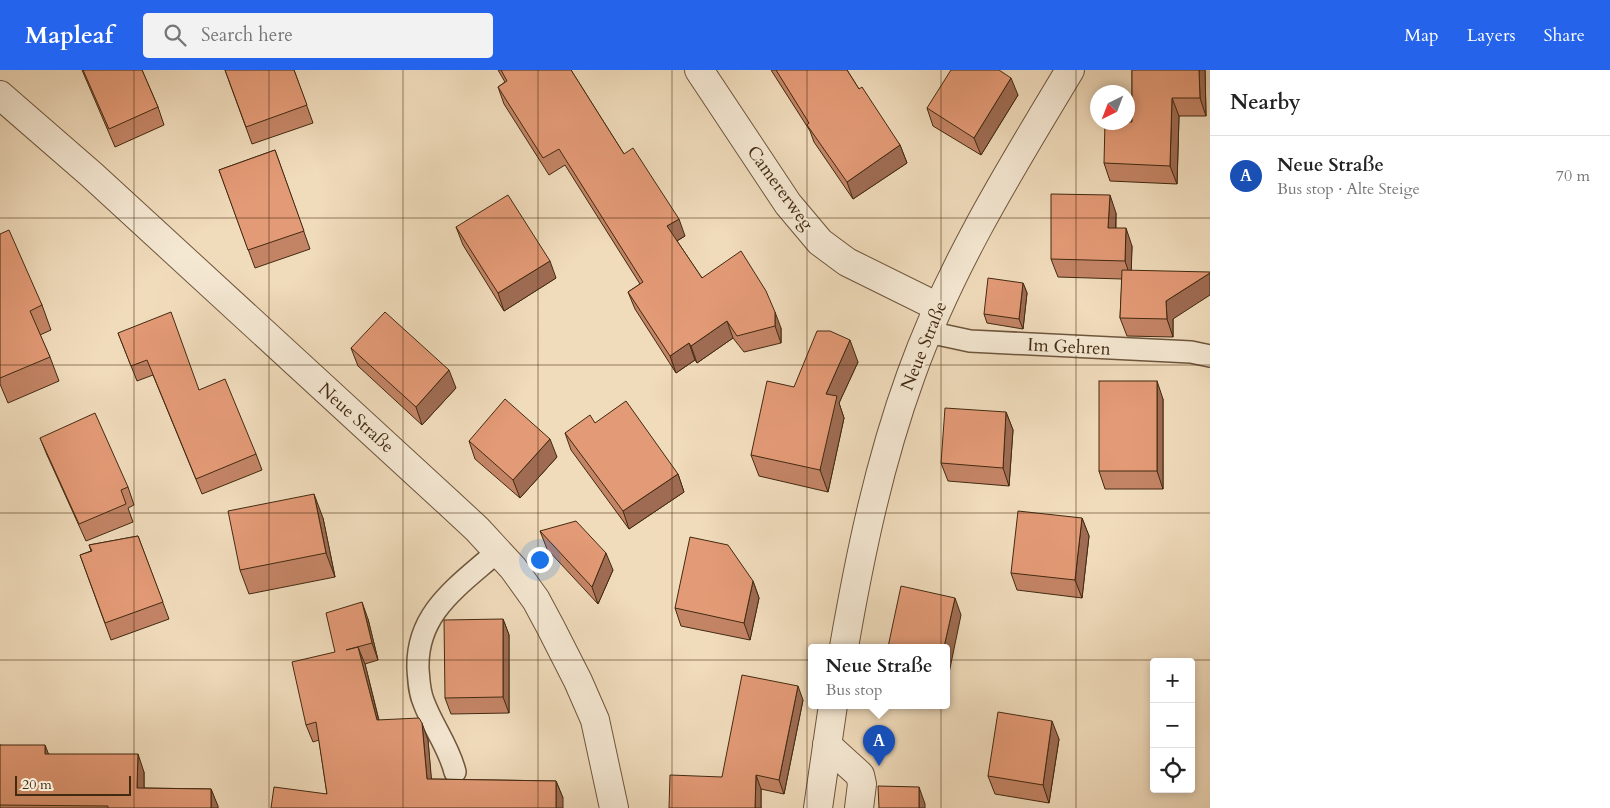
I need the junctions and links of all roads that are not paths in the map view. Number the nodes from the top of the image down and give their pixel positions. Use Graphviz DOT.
graph roads {
  1 [pos="699,70"];
  2 [pos="1070,70"];
  3 [pos="0,95"];
  4 [pos="938,307"];
  5 [pos="928,332"];
  6 [pos="1210,356"];
  7 [pos="498,551"];
  8 [pos="845,644"];
  9 [pos="832,709"];
  10 [pos="827,745"];
  11 [pos="456,772"];
  12 [pos="614,808"];
  13 [pos="818,808"];
  14 [pos="859,808"];
  1 -- 4 [label="street, Camererweg"];
  2 -- 4 [label="street, Neue Straße"];
  3 -- 7 [label="street, Neue Straße"];
  4 -- 5 [label="street, Neue Straße"];
  5 -- 6 [label="lane, Im Gehren"];
  5 -- 8 [label="street, Neue Straße"];
  7 -- 11 [label="lane"];
  7 -- 12 [label="street, Neue Straße"];
  9 -- 10 [label="street"];
  10 -- 13 [label="street"];
  10 -- 14 [label="street"];
}
